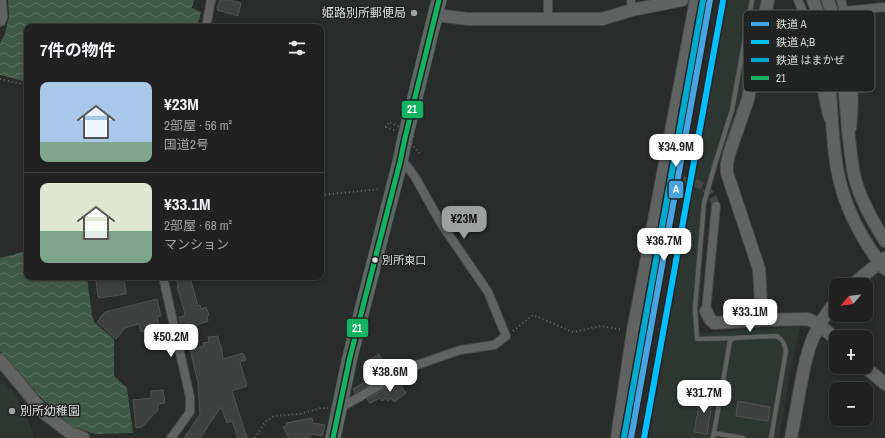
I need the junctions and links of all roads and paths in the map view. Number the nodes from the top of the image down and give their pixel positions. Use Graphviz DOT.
graph roads {
  1 [pos="0,0"];
  2 [pos="211,0"];
  3 [pos="439,0"];
  4 [pos="548,0"];
  5 [pos="682,0"];
  6 [pos="696,0"];
  7 [pos="752,0"];
  8 [pos="768,0"];
  9 [pos="798,0"];
  10 [pos="813,0"];
  11 [pos="828,0"];
  12 [pos="842,0"];
  13 [pos="631,5"];
  14 [pos="885,7"];
  15 [pos="750,10"];
  16 [pos="766,10"];
  17 [pos="802,10"];
  18 [pos="817,10"];
  19 [pos="831,10"];
  20 [pos="844,10"];
  21 [pos="435,15"];
  22 [pos="548,18"];
  23 [pos="0,20"];
  24 [pos="207,24"];
  25 [pos="743,50"];
  26 [pos="0,79"];
  27 [pos="24,85"];
  28 [pos="750,92"];
  29 [pos="822,92"];
  30 [pos="830,92"];
  31 [pos="844,92"];
  32 [pos="853,92"];
  33 [pos="394,130"];
  34 [pos="833,132"];
  35 [pos="850,145"];
  36 [pos="421,156"];
  37 [pos="400,162"];
  38 [pos="671,179"];
  39 [pos="393,188"];
  40 [pos="324,195"];
  41 [pos="716,206"];
  42 [pos="885,241"];
  43 [pos="883,263"];
  44 [pos="862,278"];
  45 [pos="164,280"];
  46 [pos="829,310"];
  47 [pos="706,311"];
  48 [pos="762,320"];
  49 [pos="819,325"];
  50 [pos="633,331"];
  51 [pos="829,333"];
  52 [pos="506,336"];
  53 [pos="734,338"];
  54 [pos="0,360"];
  55 [pos="873,373"];
  56 [pos="885,384"];
  57 [pos="340,407"];
  58 [pos="714,433"];
  59 [pos="83,438"];
  60 [pos="171,438"];
  61 [pos="255,438"];
  62 [pos="333,438"];
  63 [pos="617,438"];
  64 [pos="713,438"];
  65 [pos="743,438"];
  66 [pos="771,438"];
  67 [pos="791,438"];
  1 -- 23 [label="street"];
  2 -- 24 [label="street"];
  3 -- 21 [label="highway"];
  4 -- 22 [label="street"];
  5 -- 13 [label="street"];
  6 -- 50 [label="street"];
  7 -- 15 [label="lane"];
  8 -- 16 [label="street"];
  9 -- 17 [label="street"];
  10 -- 18 [label="street"];
  11 -- 19 [label="street"];
  12 -- 20 [label="street"];
  13 -- 22 [label="street"];
  14 -- 20 [label="street"];
  21 -- 22 [label="street"];
  21 -- 37 [label="highway"];
  25 -- 53 [label="lane"];
  26 -- 27 [label="path"];
  28 -- 48 [label="street"];
  29 -- 34 [label="street"];
  30 -- 34 [label="street"];
  31 -- 35 [label="street"];
  32 -- 35 [label="street"];
  33 -- 36 [label="path, bridge"];
  34 -- 43 [label="street"];
  35 -- 42 [label="street"];
  37 -- 39 [label="highway"];
  37 -- 52 [label="street"];
  38 -- 50 [label="street"];
  39 -- 40 [label="path"];
  39 -- 57 [label="highway"];
  41 -- 47 [label="street"];
  43 -- 44 [label="street"];
  45 -- 60 [label="street"];
  46 -- 49 [label="street"];
  47 -- 48 [label="street"];
  48 -- 49 [label="street"];
  49 -- 51 [label="street"];
  49 -- 67 [label="street"];
  50 -- 52 [label="path"];
  50 -- 63 [label="street"];
  52 -- 57 [label="street"];
  53 -- 58 [label="lane"];
  53 -- 66 [label="lane"];
  54 -- 59 [label="street"];
  55 -- 56 [label="street"];
  57 -- 61 [label="path"];
  57 -- 62 [label="highway"];
  58 -- 64 [label="lane"];
  58 -- 65 [label="lane"];
}
